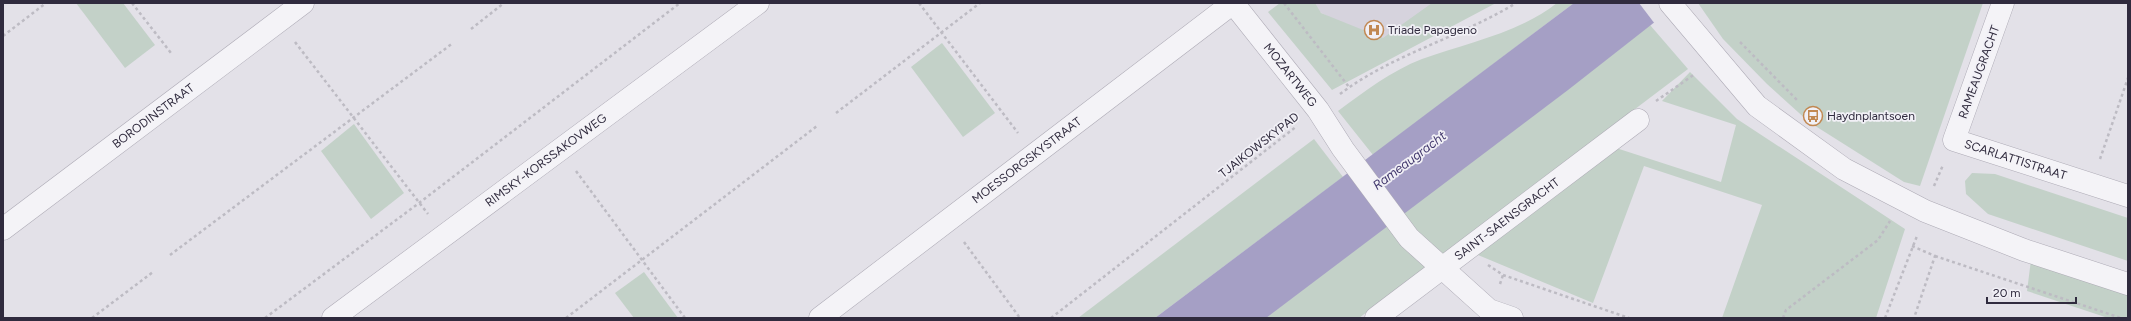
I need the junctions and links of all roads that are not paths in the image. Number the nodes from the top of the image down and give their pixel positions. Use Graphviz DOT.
graph roads {
  1 [pos="303,3"];
  2 [pos="758,3"];
  3 [pos="1233,3"];
  4 [pos="1670,3"];
  5 [pos="2003,3"];
  6 [pos="1638,120"];
  7 [pos="1954,140"];
  8 [pos="2128,196"];
  9 [pos="3,229"];
  10 [pos="1441,267"];
  11 [pos="2128,284"];
  12 [pos="333,318"];
  13 [pos="820,318"];
  14 [pos="1376,318"];
  15 [pos="1512,318"];
  1 -- 9 [label="street, BORODINSTRAAT"];
  2 -- 12 [label="street, RIMSKY-KORSSAKOVWEG"];
  3 -- 10 [label="street, MOZARTWEG"];
  3 -- 13 [label="street, MOESSORGSKYSTRAAT"];
  4 -- 11 [label="street"];
  5 -- 7 [label="street, RAMEAUGRACHT"];
  6 -- 10 [label="street, SAINT-SAENSGRACHT"];
  7 -- 8 [label="street, SCARLATTISTRAAT"];
  10 -- 14 [label="street, SAINT-SAENSGRACHT"];
  10 -- 15 [label="street"];
}
